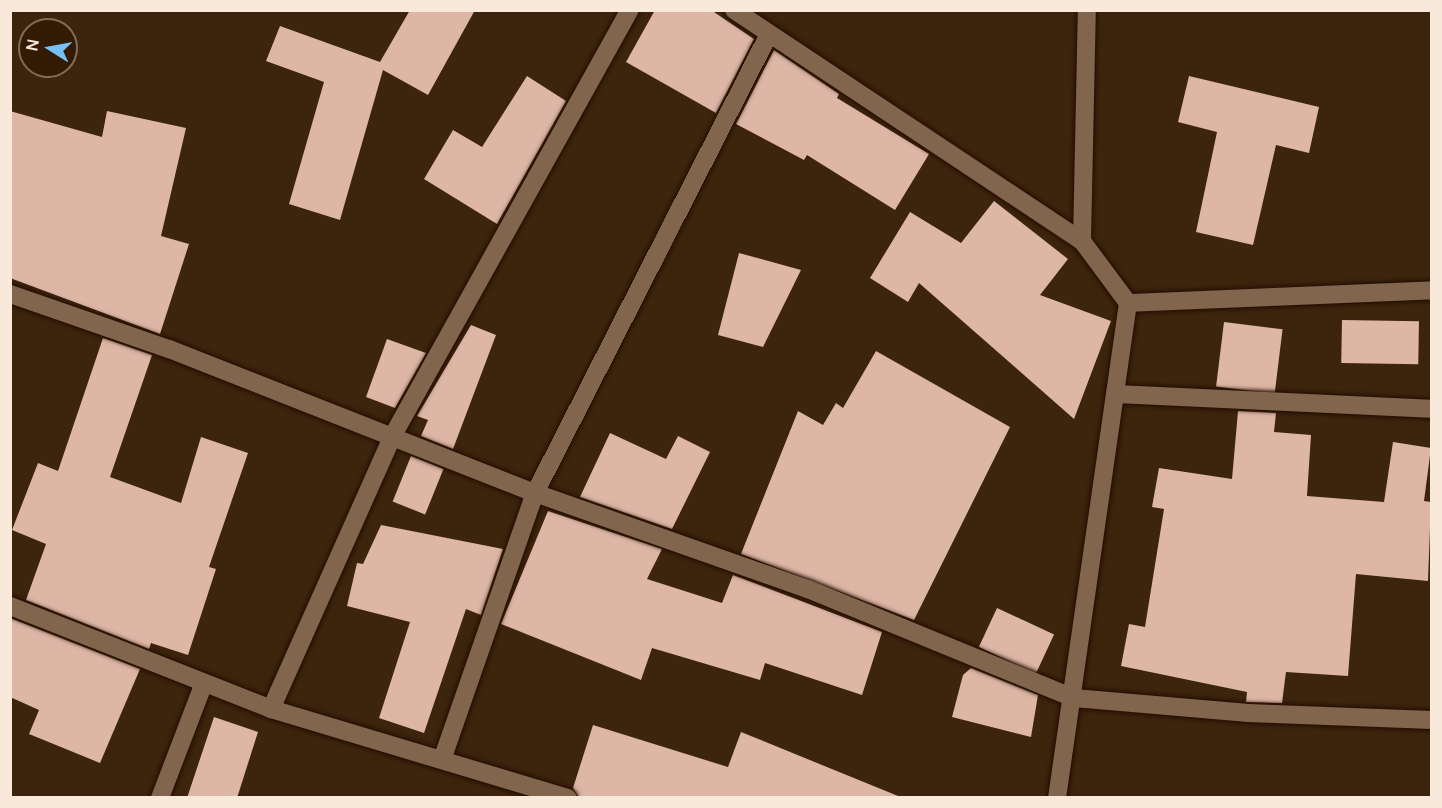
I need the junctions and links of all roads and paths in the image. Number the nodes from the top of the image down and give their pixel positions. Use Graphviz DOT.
graph roads {
  1 [pos="630,10"];
  2 [pos="734,10"];
  3 [pos="1087,10"];
  4 [pos="769,34"];
  5 [pos="1082,241"];
  6 [pos="1431,290"];
  7 [pos="10,294"];
  8 [pos="1128,303"];
  9 [pos="1115,394"];
  10 [pos="1431,409"];
  11 [pos="392,437"];
  12 [pos="535,493"];
  13 [pos="10,606"];
  14 [pos="204,683"];
  15 [pos="1074,698"];
  16 [pos="271,709"];
  17 [pos="1431,720"];
  18 [pos="444,757"];
  19 [pos="160,798"];
  20 [pos="568,798"];
  21 [pos="1057,798"];
  1 -- 11 [label="street"];
  2 -- 4 [label="street"];
  3 -- 5 [label="street"];
  4 -- 5 [label="street"];
  4 -- 12 [label="street"];
  5 -- 8 [label="street"];
  6 -- 8 [label="street"];
  7 -- 11 [label="street"];
  8 -- 9 [label="street"];
  9 -- 10 [label="street"];
  9 -- 15 [label="street"];
  11 -- 12 [label="street"];
  11 -- 16 [label="street"];
  12 -- 15 [label="street"];
  12 -- 18 [label="street"];
  13 -- 14 [label="street"];
  14 -- 16 [label="street"];
  14 -- 19 [label="street"];
  15 -- 17 [label="street"];
  15 -- 21 [label="street"];
  16 -- 18 [label="street"];
  18 -- 20 [label="street"];
}
